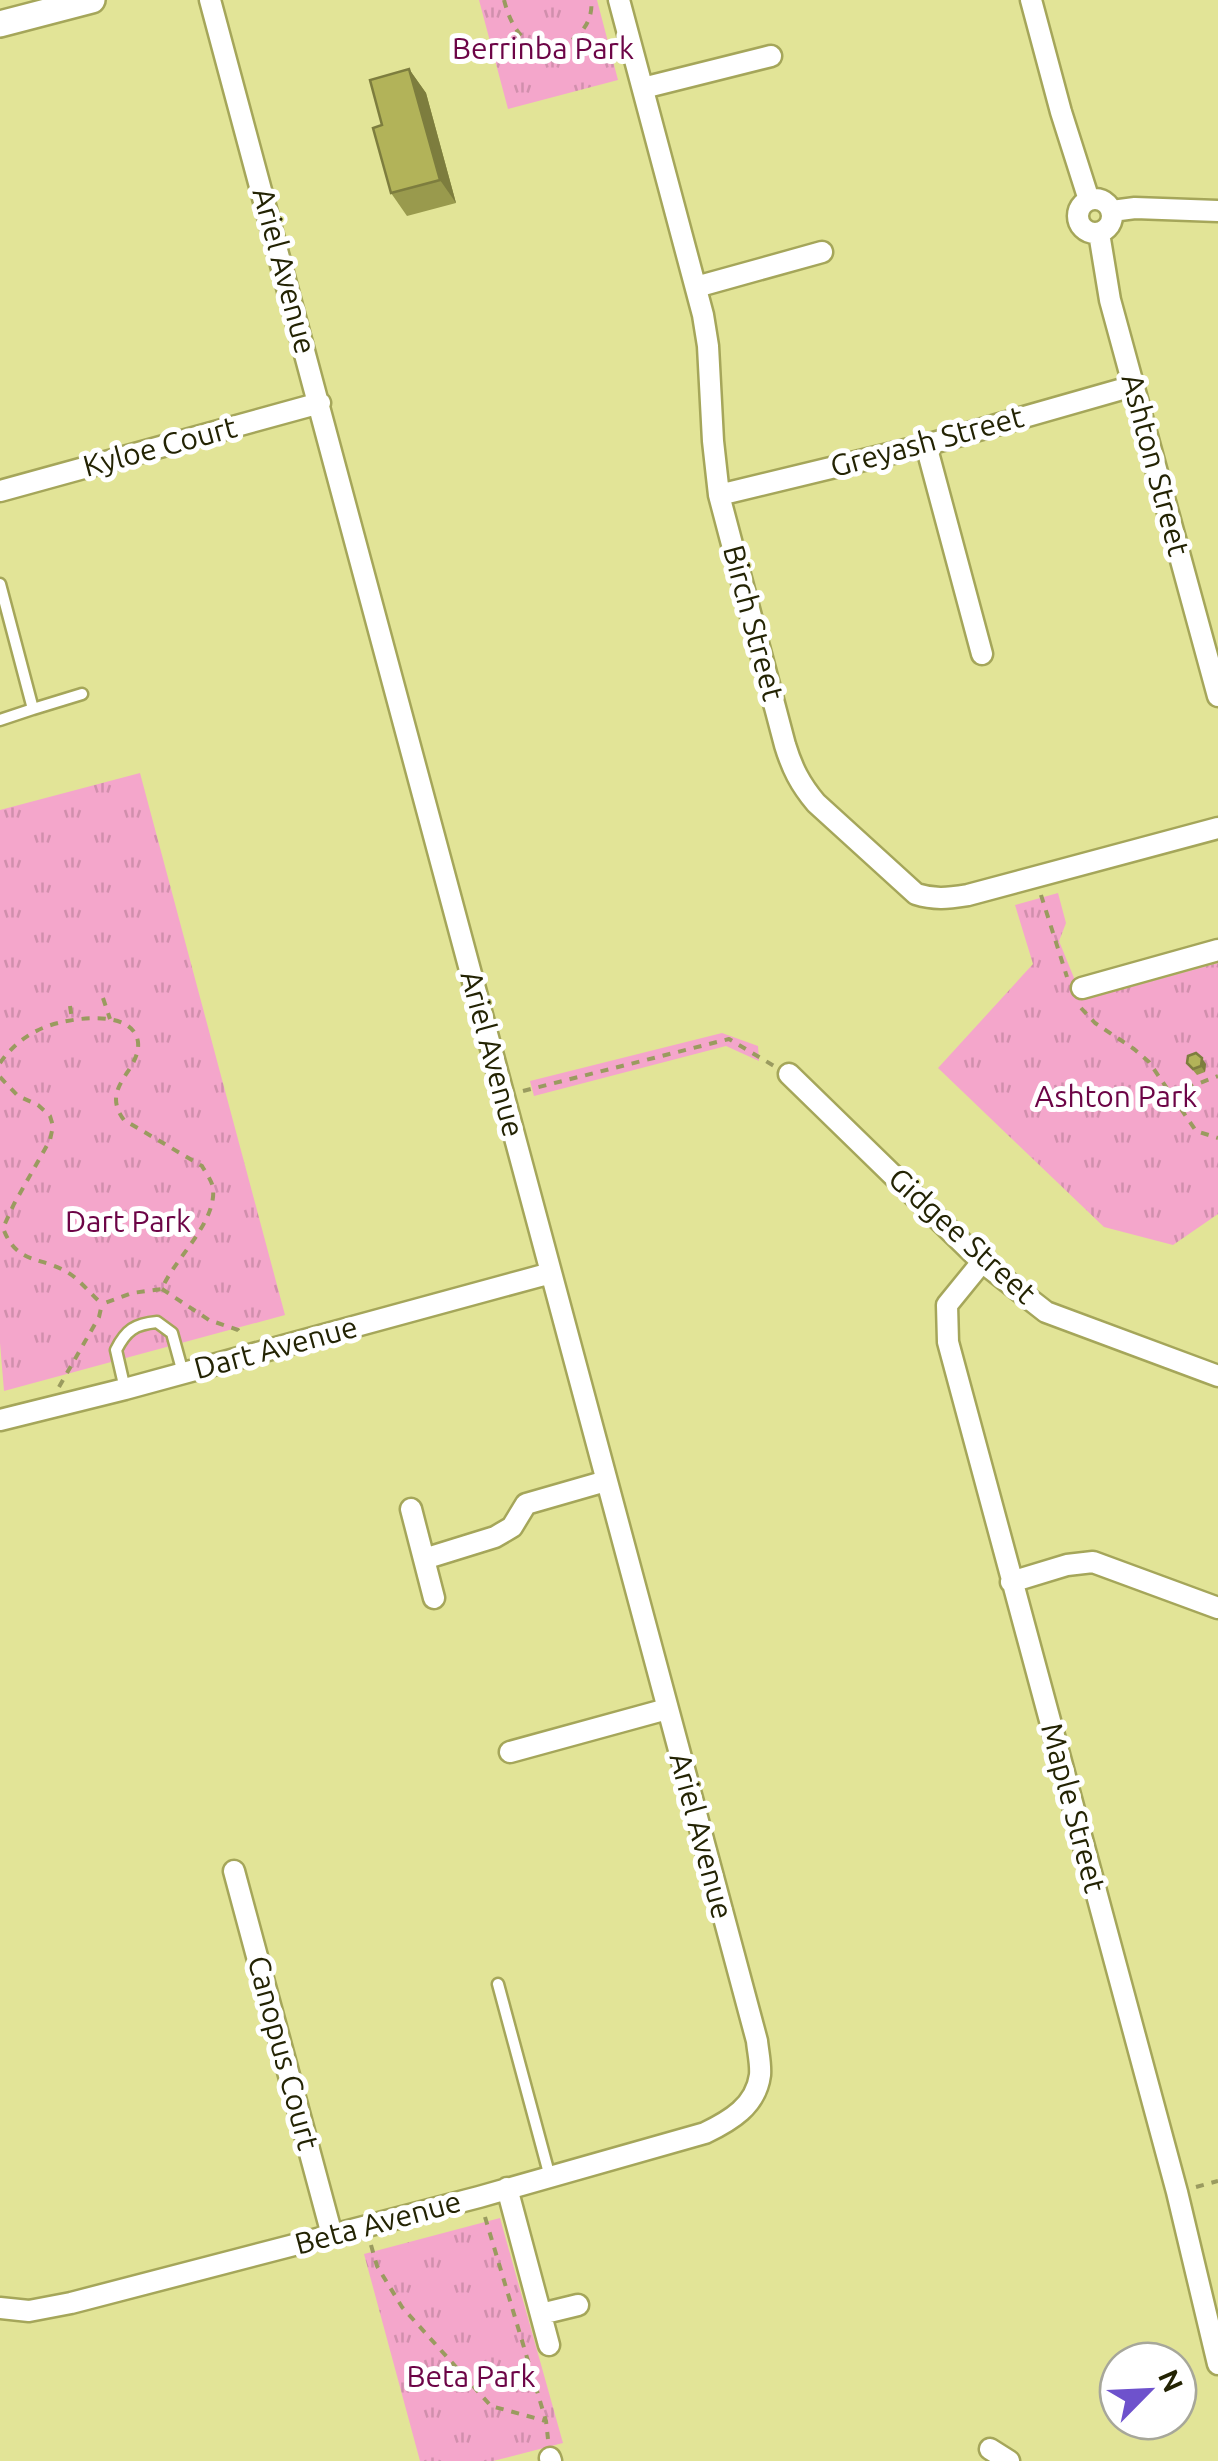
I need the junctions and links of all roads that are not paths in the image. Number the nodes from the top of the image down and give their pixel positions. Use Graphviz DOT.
graph roads {
  1 [pos="92,0"];
  2 [pos="210,0"];
  3 [pos="620,0"];
  4 [pos="1031,0"];
  5 [pos="36,7"];
  6 [pos="0,24"];
  7 [pos="771,56"];
  8 [pos="643,88"];
  9 [pos="1090,200"];
  10 [pos="1112,211"];
  11 [pos="1218,211"];
  12 [pos="1099,233"];
  13 [pos="822,252"];
  14 [pos="696,286"];
  15 [pos="1133,386"];
  16 [pos="320,404"];
  17 [pos="926,445"];
  18 [pos="0,490"];
  19 [pos="719,495"];
  20 [pos="0,584"];
  21 [pos="982,654"];
  22 [pos="82,694"];
  23 [pos="1218,696"];
  24 [pos="32,709"];
  25 [pos="0,720"];
  26 [pos="1218,828"];
  27 [pos="1218,950"];
  28 [pos="1076,990"];
  29 [pos="789,1074"];
  30 [pos="982,1262"];
  31 [pos="552,1273"];
  32 [pos="183,1372"];
  33 [pos="1218,1376"];
  34 [pos="125,1389"];
  35 [pos="0,1420"];
  36 [pos="606,1481"];
  37 [pos="411,1509"];
  38 [pos="424,1558"];
  39 [pos="1011,1582"];
  40 [pos="434,1598"];
  41 [pos="1218,1608"];
  42 [pos="667,1709"];
  43 [pos="510,1752"];
  44 [pos="234,1872"];
  45 [pos="498,1984"];
  46 [pos="747,2106"];
  47 [pos="550,2177"];
  48 [pos="507,2188"];
  49 [pos="332,2235"];
  50 [pos="578,2305"];
  51 [pos="0,2308"];
  52 [pos="541,2314"];
  53 [pos="550,2345"];
  54 [pos="1218,2364"];
  55 [pos="990,2448"];
  56 [pos="1010,2461"];
  1 -- 5 [label="street"];
  2 -- 16 [label="street, Ariel Avenue"];
  3 -- 8 [label="street, Birch Street"];
  4 -- 9 [label="street"];
  5 -- 6 [label="street"];
  7 -- 8 [label="street"];
  8 -- 14 [label="street, Birch Street"];
  9 -- 10 [label="street"];
  9 -- 12 [label="street"];
  10 -- 11 [label="street"];
  10 -- 12 [label="street"];
  12 -- 15 [label="street, Ashton Street"];
  13 -- 14 [label="street"];
  14 -- 19 [label="street, Birch Street"];
  15 -- 17 [label="street, Greyash Street"];
  15 -- 23 [label="street, Ashton Street"];
  16 -- 18 [label="street, Kyloe Court"];
  16 -- 31 [label="street, Ariel Avenue"];
  17 -- 19 [label="street, Greyash Street"];
  17 -- 21 [label="street"];
  19 -- 26 [label="street, Birch Street"];
  20 -- 24 [label="lane"];
  22 -- 24 [label="lane"];
  24 -- 25 [label="lane"];
  27 -- 28 [label="street"];
  29 -- 30 [label="street, Gidgee Street"];
  30 -- 33 [label="street, Gidgee Street"];
  30 -- 39 [label="street, Maple Street"];
  31 -- 32 [label="street, Dart Avenue"];
  31 -- 36 [label="street, Ariel Avenue"];
  32 -- 34 [label="street, Dart Avenue"];
  32 -- 34 [label="lane"];
  34 -- 35 [label="street, Dart Avenue"];
  36 -- 38 [label="street"];
  36 -- 42 [label="street, Ariel Avenue"];
  37 -- 38 [label="street"];
  38 -- 40 [label="street"];
  39 -- 41 [label="street"];
  39 -- 54 [label="street, Maple Street"];
  42 -- 43 [label="street"];
  42 -- 46 [label="street, Ariel Avenue"];
  44 -- 49 [label="street, Canopus Court"];
  45 -- 47 [label="lane"];
  46 -- 47 [label="street, Beta Avenue"];
  47 -- 48 [label="street, Beta Avenue"];
  48 -- 49 [label="street, Beta Avenue"];
  48 -- 52 [label="street"];
  49 -- 51 [label="street, Beta Avenue"];
  50 -- 52 [label="street"];
  52 -- 53 [label="street"];
  55 -- 56 [label="street"];
}
